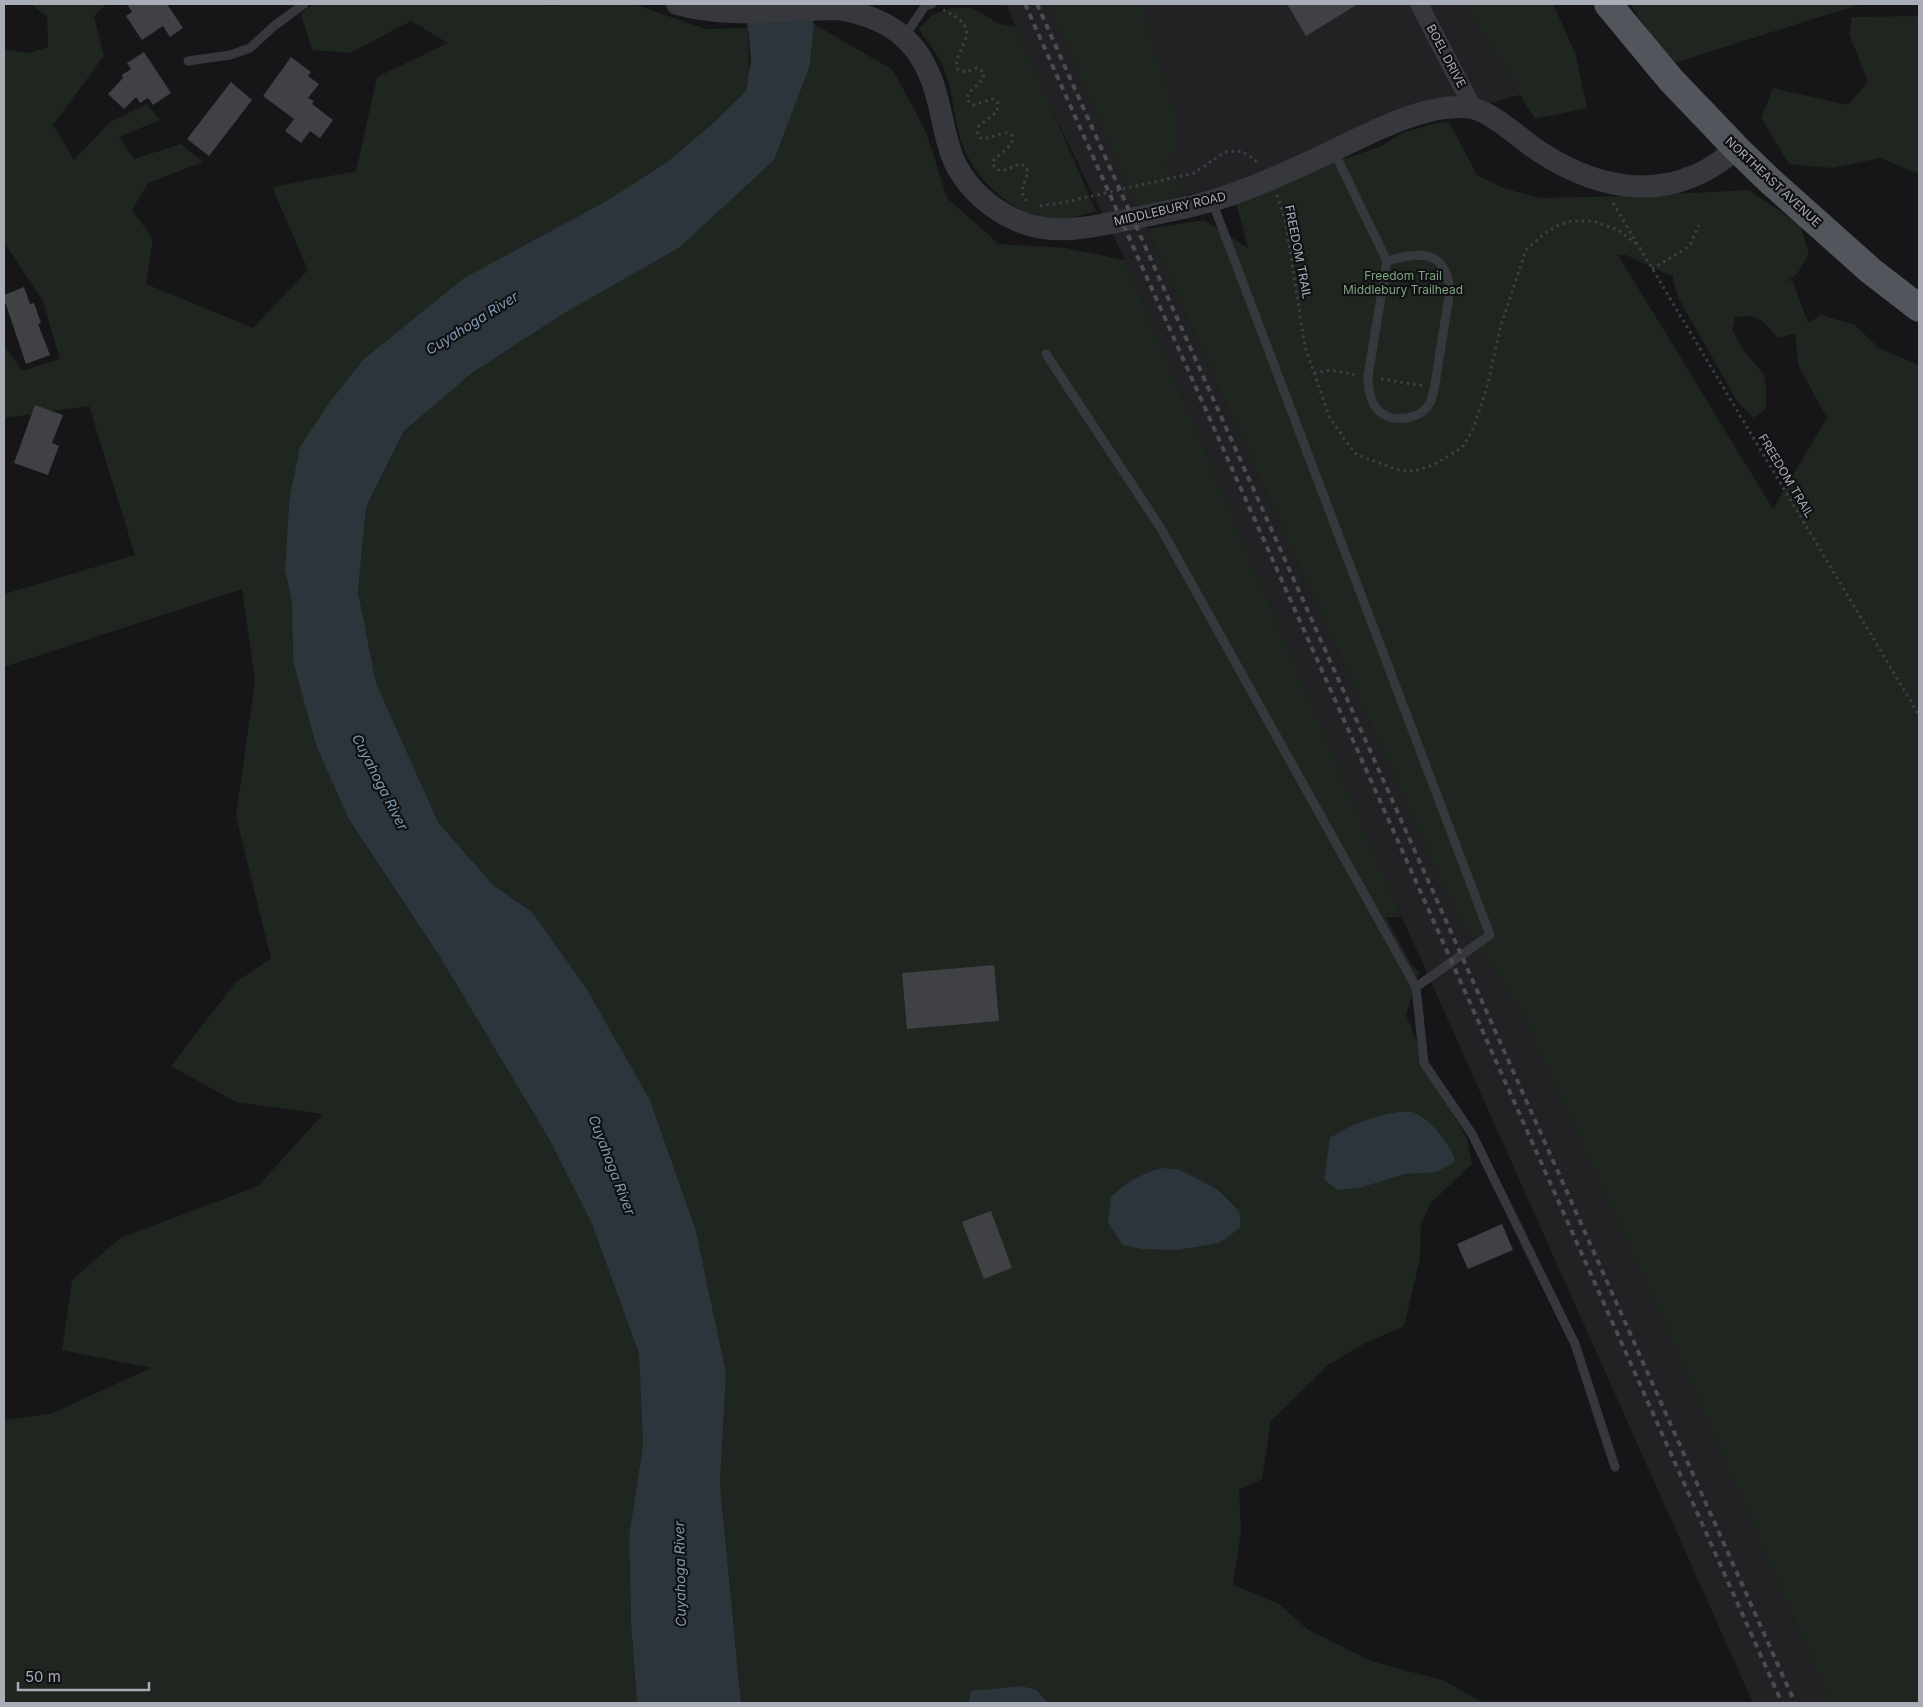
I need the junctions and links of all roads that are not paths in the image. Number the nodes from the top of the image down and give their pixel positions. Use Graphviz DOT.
graph roads {
  1 [pos="304,4"];
  2 [pos="677,4"];
  3 [pos="931,4"];
  4 [pos="1419,4"];
  5 [pos="1608,4"];
  6 [pos="904,37"];
  7 [pos="188,61"];
  8 [pos="1473,108"];
  9 [pos="1737,149"];
  10 [pos="1333,150"];
  11 [pos="1212,201"];
  12 [pos="1387,261"];
  13 [pos="1919,308"];
  14 [pos="1046,354"];
  15 [pos="1416,988"];
  16 [pos="1615,1467"];
  1 -- 7 [label="lane"];
  2 -- 6 [label="street, MIDDLEBURY ROAD"];
  3 -- 6 [label="lane"];
  4 -- 8 [label="street, BOEL DRIVE"];
  5 -- 9 [label="main road, NORTHEAST AVENUE"];
  6 -- 11 [label="street, MIDDLEBURY ROAD"];
  8 -- 9 [label="street, MIDDLEBURY ROAD"];
  8 -- 10 [label="street, MIDDLEBURY ROAD"];
  9 -- 13 [label="main road, NORTHEAST AVENUE"];
  10 -- 11 [label="street, MIDDLEBURY ROAD"];
  10 -- 12 [label="lane"];
  11 -- 15 [label="lane"];
  12 -- 12 [label="lane"];
  14 -- 15 [label="lane"];
  15 -- 16 [label="lane"];
}
